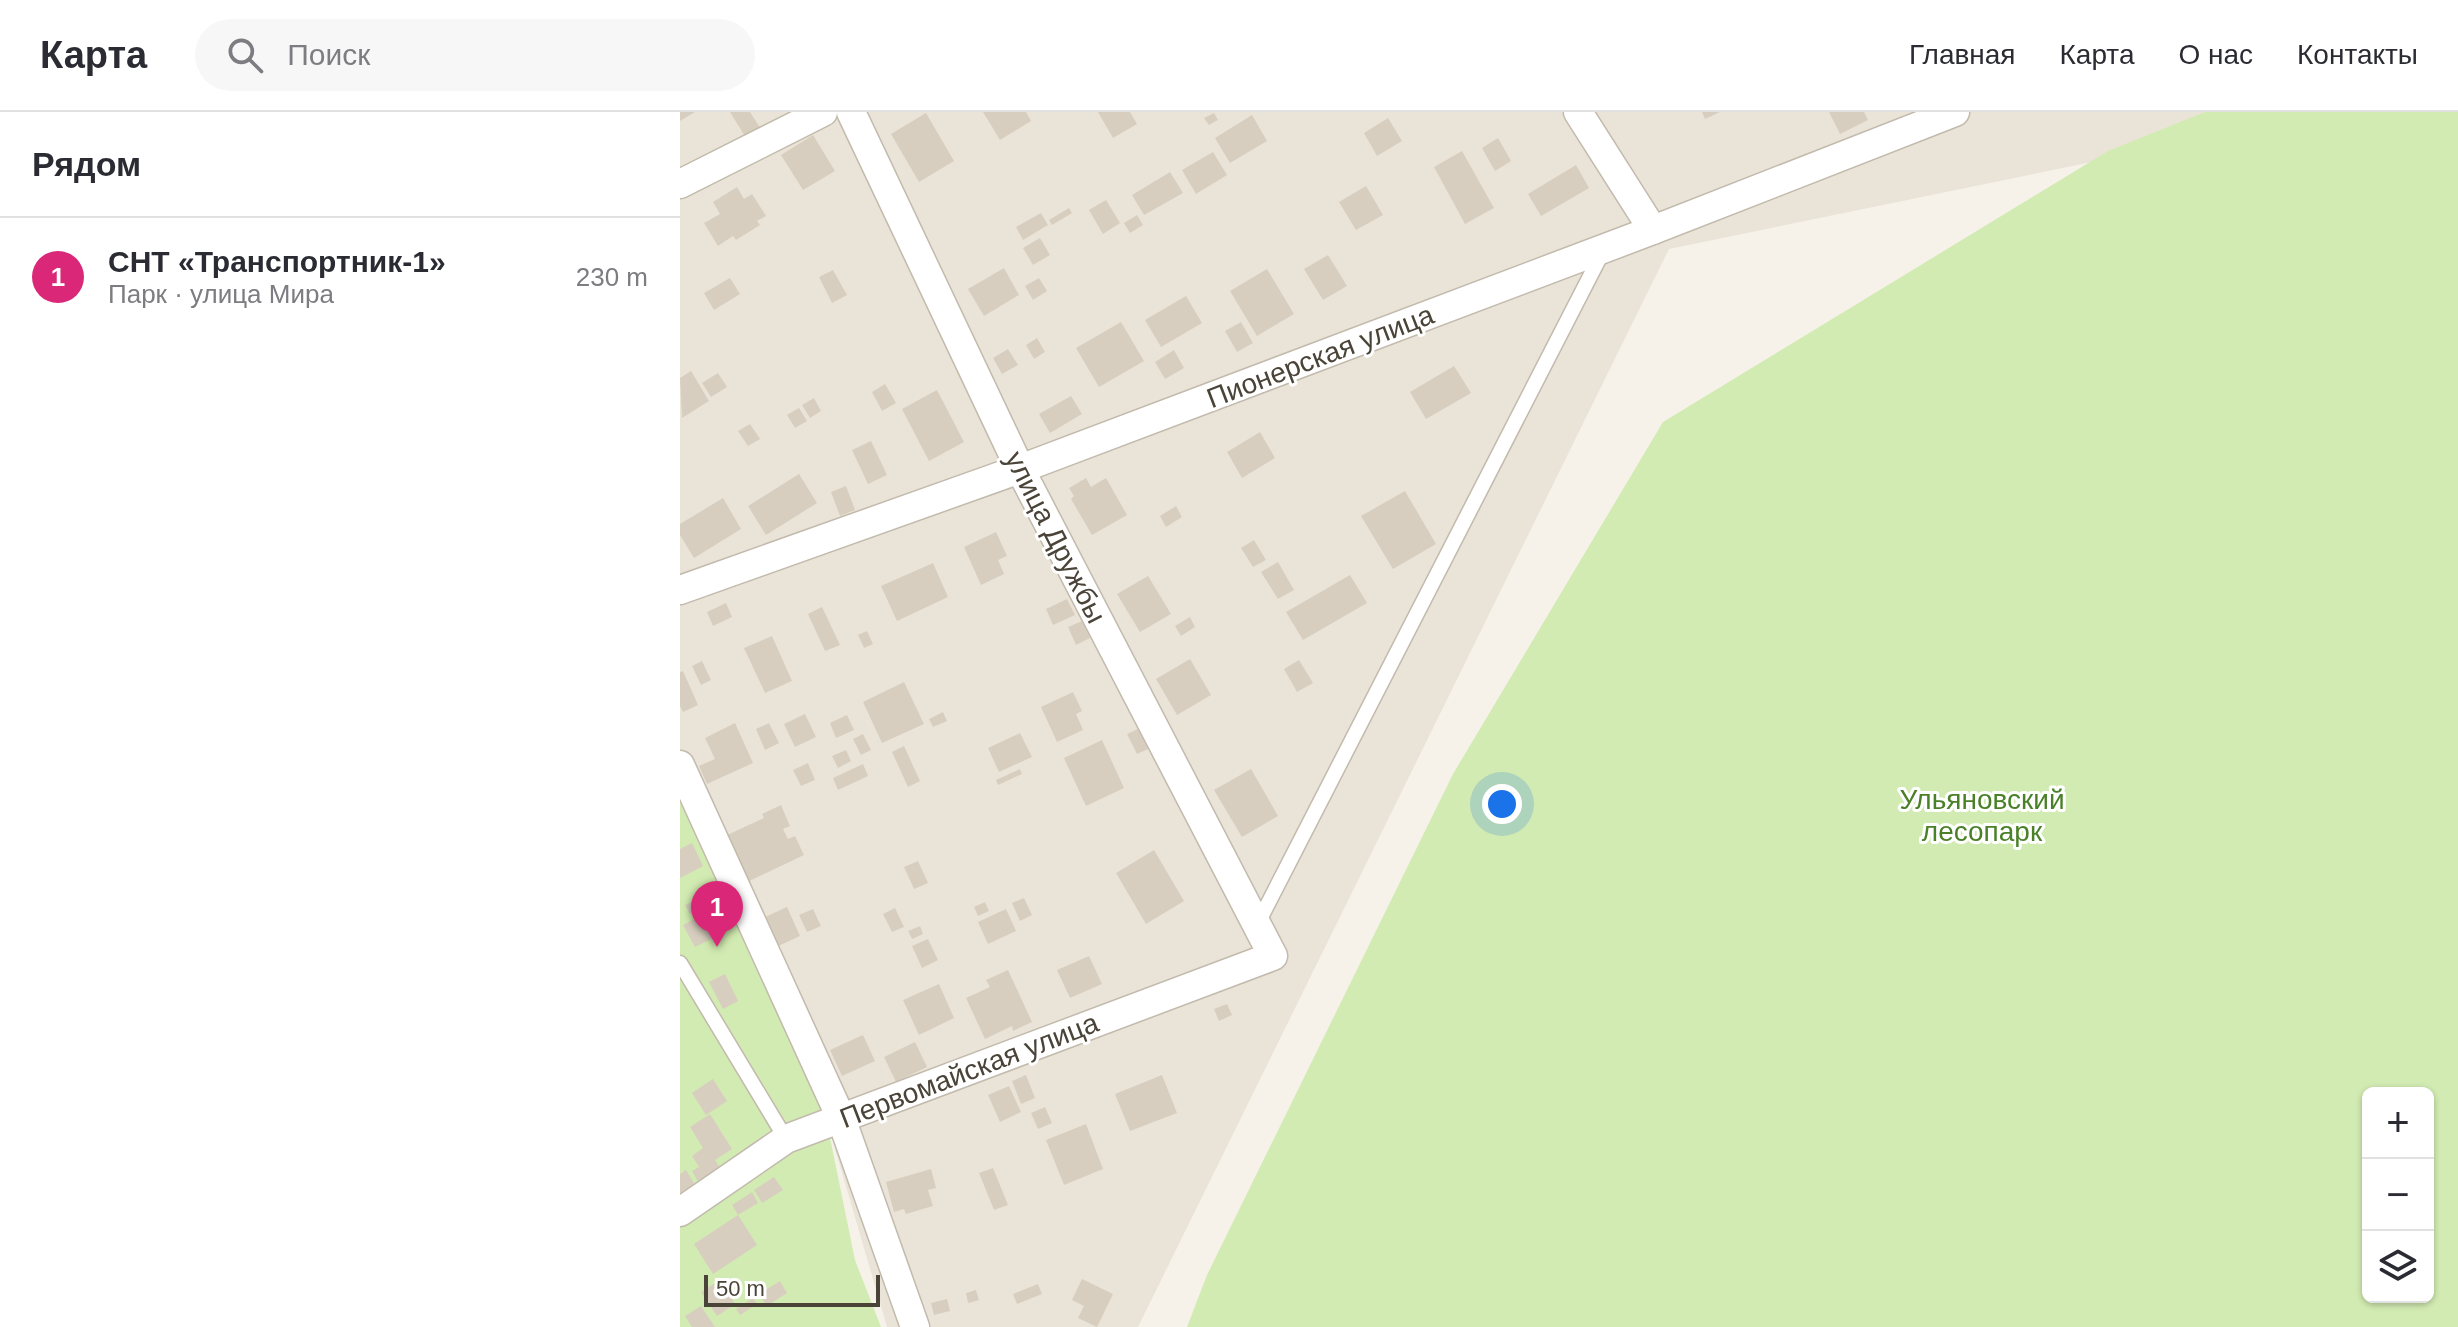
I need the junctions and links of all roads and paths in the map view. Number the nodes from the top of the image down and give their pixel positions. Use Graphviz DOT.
graph roads {
  1 [pos="823,112"];
  2 [pos="851,112"];
  3 [pos="1578,112"];
  4 [pos="1955,112"];
  5 [pos="680,184"];
  6 [pos="1653,230"];
  7 [pos="1604,249"];
  8 [pos="1020,469"];
  9 [pos="680,590"];
  10 [pos="680,765"];
  11 [pos="1257,925"];
  12 [pos="1273,956"];
  13 [pos="680,963"];
  14 [pos="841,1118"];
  15 [pos="786,1139"];
  16 [pos="680,1212"];
  17 [pos="915,1327"];
  1 -- 5 [label="street"];
  2 -- 8 [label="street, улица Дружбы"];
  3 -- 6 [label="street"];
  4 -- 6 [label="street, Пионерская улица"];
  6 -- 7 [label="street, Пионерская улица"];
  7 -- 8 [label="street, Пионерская улица"];
  7 -- 11 [label="lane"];
  8 -- 9 [label="street, Пионерская улица"];
  8 -- 11 [label="street, улица Дружбы"];
  10 -- 14 [label="street"];
  11 -- 12 [label="street, улица Дружбы"];
  12 -- 14 [label="street, Первомайская улица"];
  13 -- 15 [label="lane"];
  14 -- 15 [label="street, Первомайская улица"];
  14 -- 17 [label="street"];
  15 -- 16 [label="street, Первомайская улица"];
}
